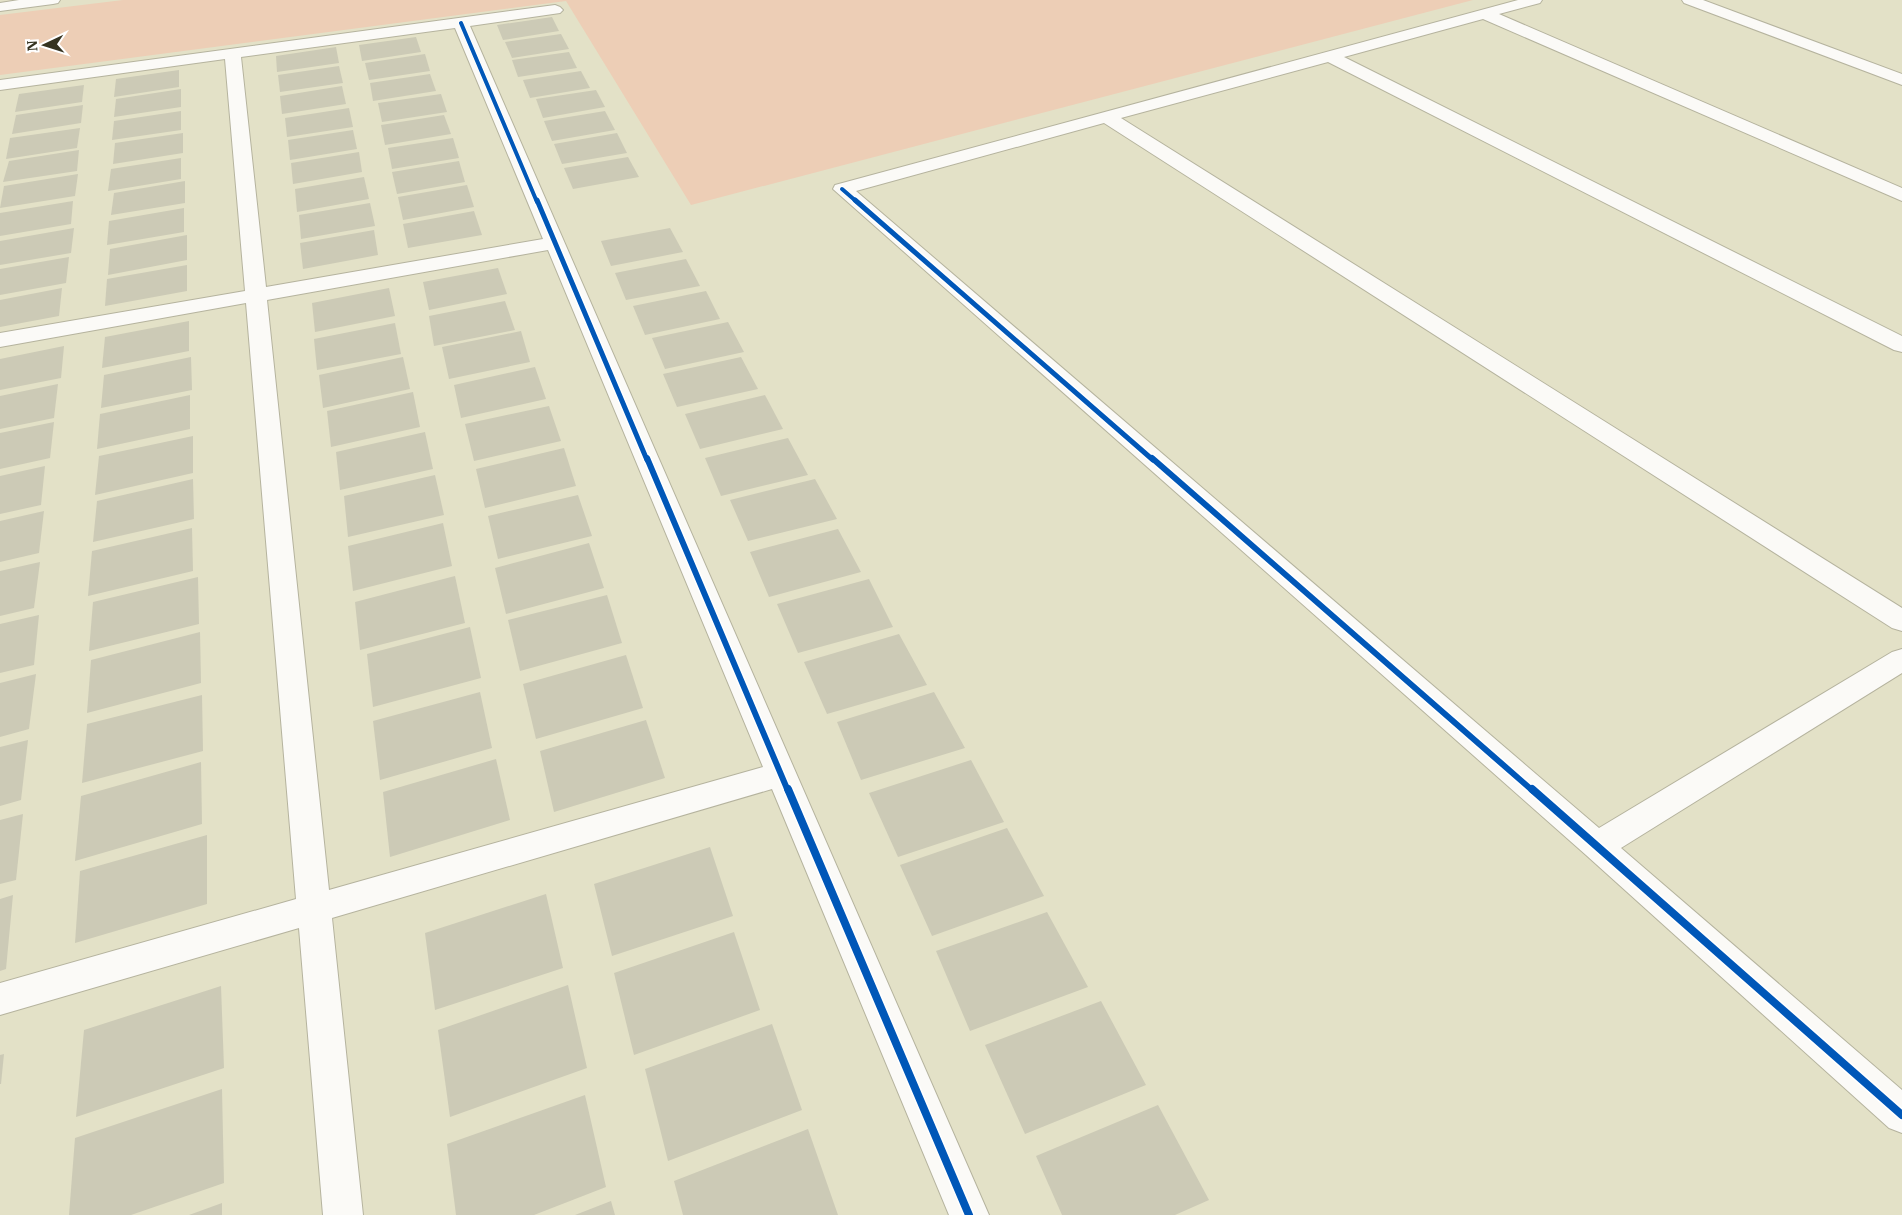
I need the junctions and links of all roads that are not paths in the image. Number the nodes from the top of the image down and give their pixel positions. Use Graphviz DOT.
graph roads {
  1 [pos="53,0"];
  2 [pos="1535,0"];
  3 [pos="1689,0"];
  4 [pos="0,7"];
  5 [pos="555,10"];
  6 [pos="1485,14"];
  7 [pos="461,23"];
  8 [pos="233,54"];
  9 [pos="1329,56"];
  10 [pos="1902,80"];
  11 [pos="0,85"];
  12 [pos="1108,117"];
  13 [pos="1902,195"];
  14 [pos="554,243"];
  15 [pos="256,296"];
  16 [pos="0,340"];
  17 [pos="1902,345"];
  18 [pos="1902,621"];
  19 [pos="1902,659"];
  20 [pos="781,774"];
  21 [pos="1598,846"];
  22 [pos="314,908"];
  23 [pos="0,999"];
  24 [pos="1902,1115"];
  25 [pos="342,1215"];
  26 [pos="969,1215"];
  1 -- 4 [label="street"];
  2 -- 6 [label="street"];
  3 -- 10 [label="street"];
  5 -- 7 [label="street"];
  6 -- 9 [label="street"];
  6 -- 13 [label="street"];
  7 -- 8 [label="street"];
  7 -- 14 [label="street"];
  8 -- 11 [label="street"];
  8 -- 15 [label="street"];
  9 -- 12 [label="street"];
  9 -- 17 [label="street"];
  12 -- 18 [label="street"];
  12 -- 21 [label="street"];
  14 -- 15 [label="street"];
  14 -- 20 [label="street"];
  15 -- 16 [label="street"];
  15 -- 22 [label="street"];
  19 -- 21 [label="street"];
  20 -- 22 [label="street"];
  20 -- 26 [label="street"];
  21 -- 24 [label="street"];
  22 -- 23 [label="street"];
  22 -- 25 [label="street"];
}
